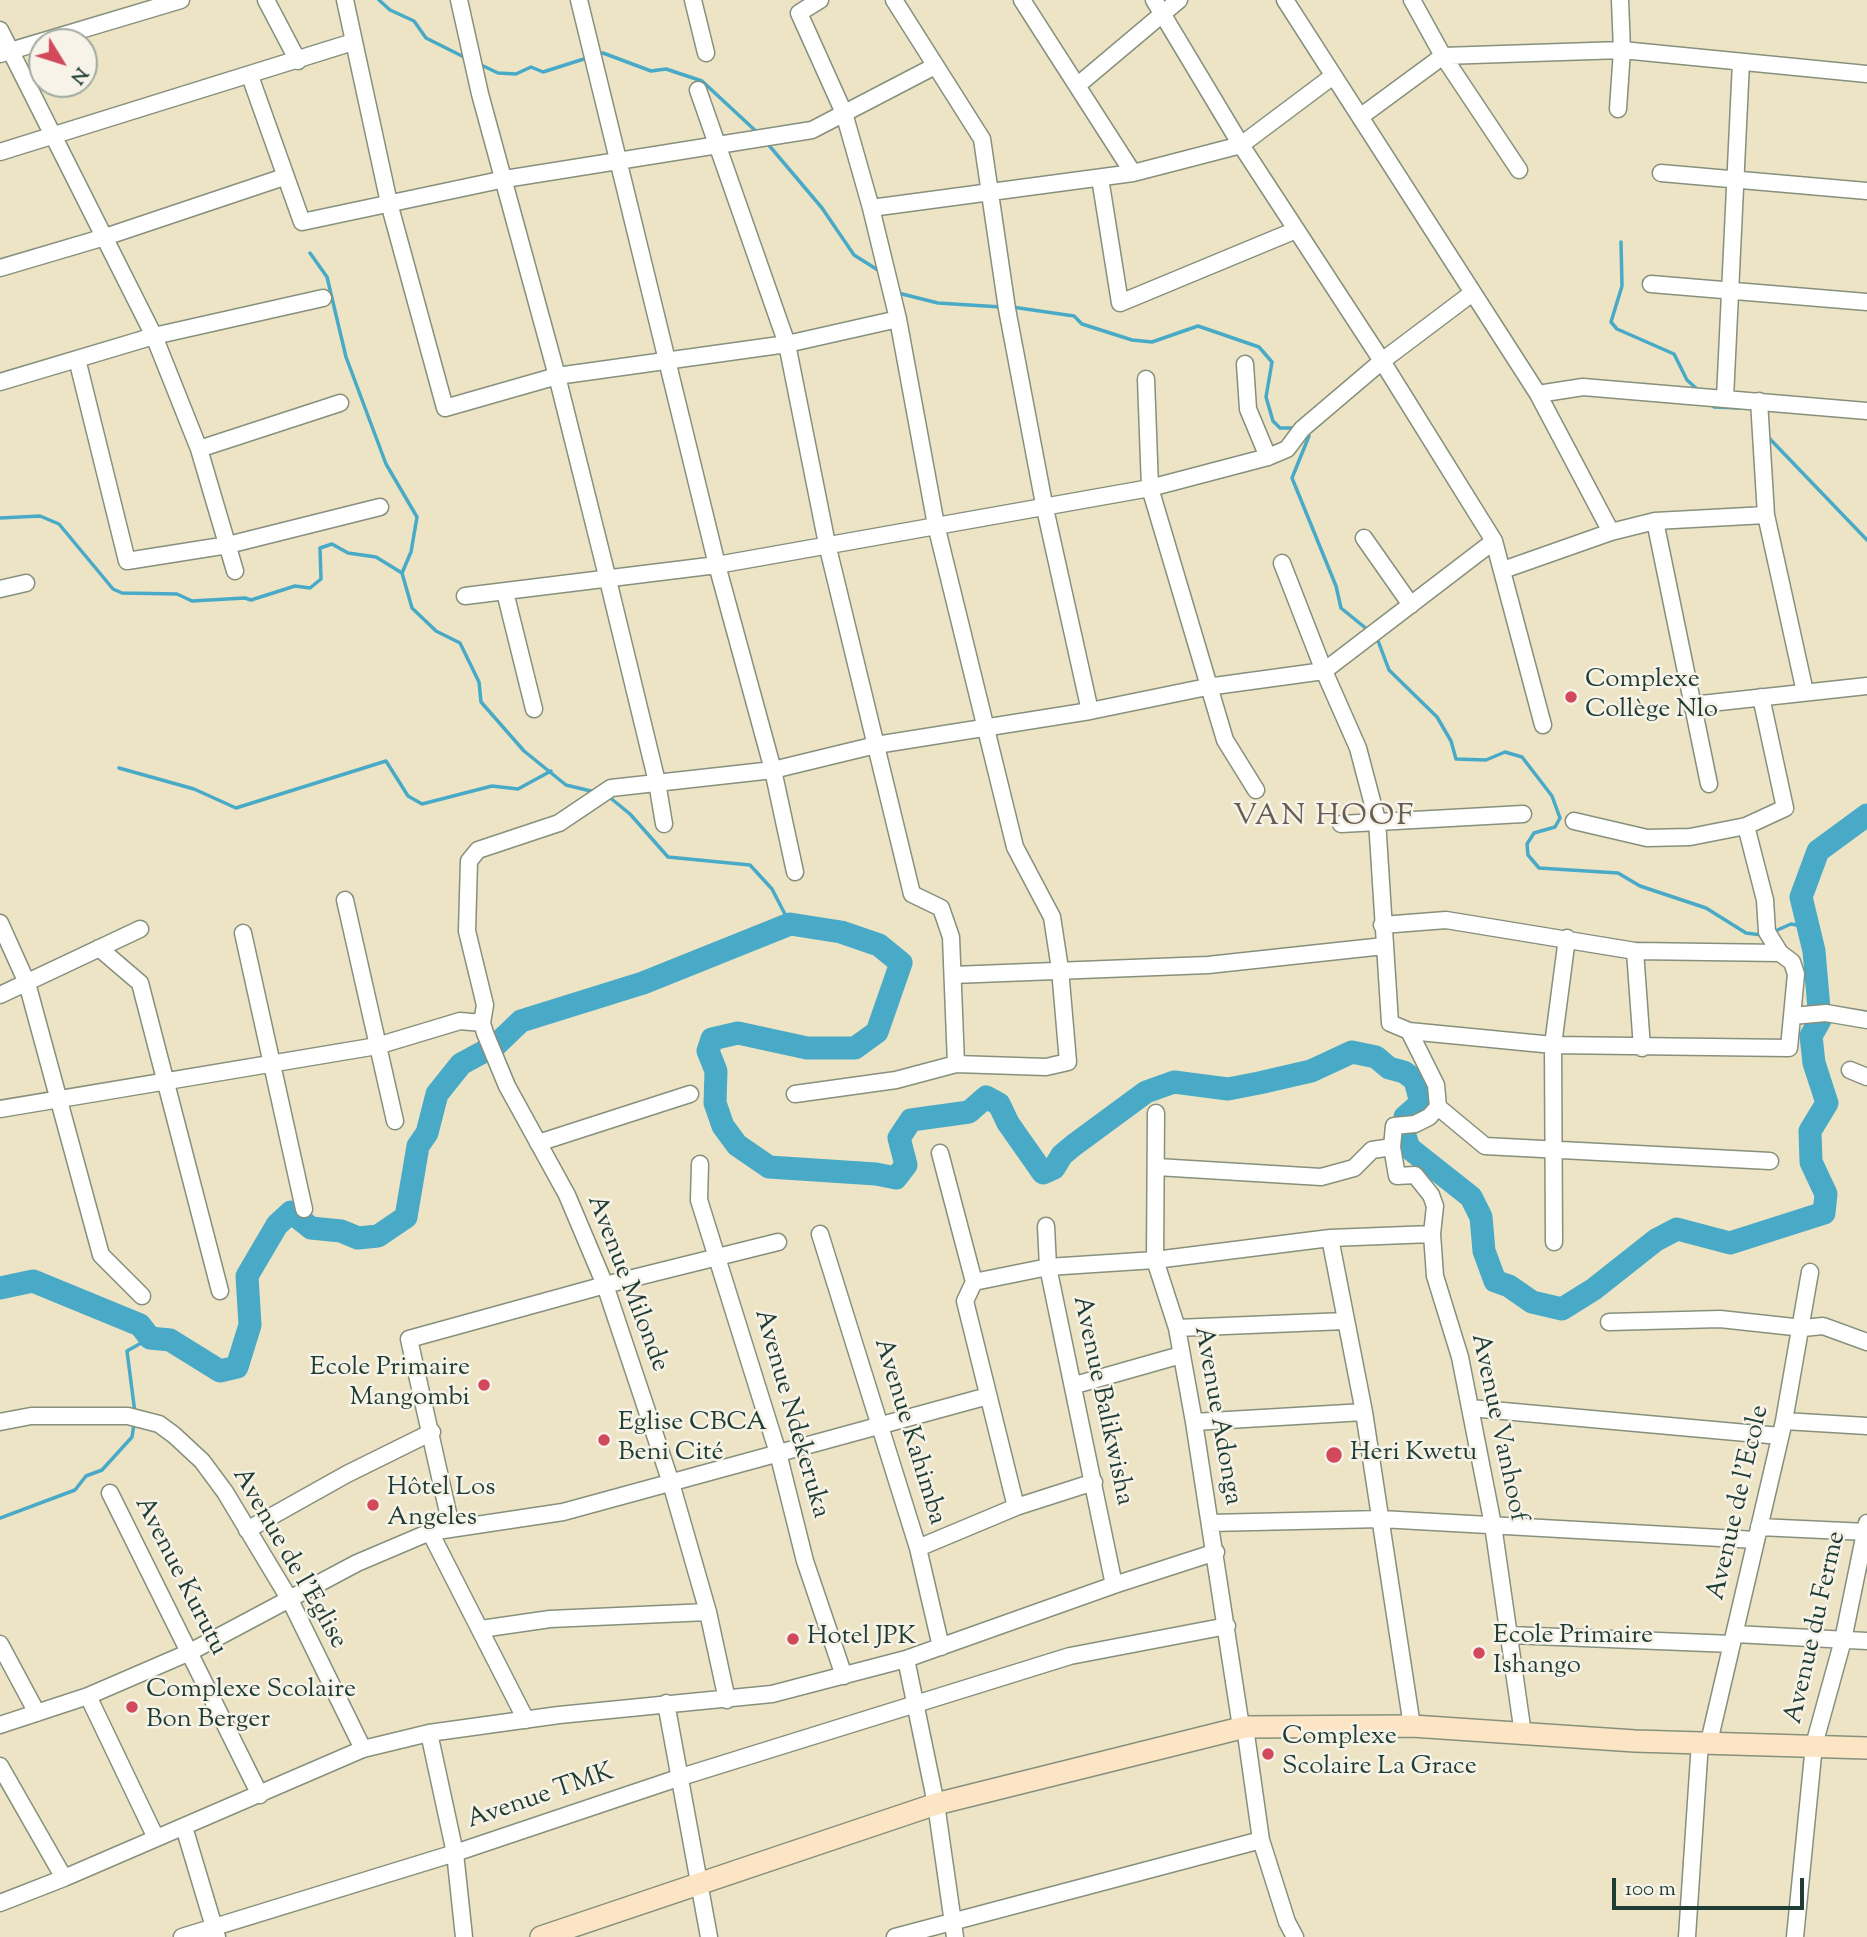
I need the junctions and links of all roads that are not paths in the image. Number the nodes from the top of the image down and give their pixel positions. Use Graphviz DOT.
graph roads {
  1 [pos="181,0"];
  2 [pos="266,0"];
  3 [pos="345,0"];
  4 [pos="459,0"];
  5 [pos="579,0"];
  6 [pos="693,0"];
  7 [pos="820,0"];
  8 [pos="894,0"];
  9 [pos="1022,0"];
  10 [pos="1179,0"];
  11 [pos="1285,0"];
  12 [pos="1412,0"];
  13 [pos="1620,0"];
  14 [pos="1158,7"];
  15 [pos="0,30"];
  16 [pos="353,42"];
  17 [pos="1622,50"];
  18 [pos="5,52"];
  19 [pos="706,53"];
  20 [pos="1443,56"];
  21 [pos="298,61"];
  22 [pos="1741,62"];
  23 [pos="935,66"];
  24 [pos="1867,74"];
  25 [pos="250,76"];
  26 [pos="1333,76"];
  27 [pos="1077,85"];
  28 [pos="698,90"];
  29 [pos="1618,109"];
  30 [pos="844,113"];
  31 [pos="1360,117"];
  32 [pos="54,136"];
  33 [pos="1241,145"];
  34 [pos="716,146"];
  35 [pos="0,152"];
  36 [pos="620,161"];
  37 [pos="1519,170"];
  38 [pos="1133,173"];
  39 [pos="1661,173"];
  40 [pos="285,177"];
  41 [pos="1100,177"];
  42 [pos="505,179"];
  43 [pos="1738,182"];
  44 [pos="1867,191"];
  45 [pos="989,193"];
  46 [pos="389,204"];
  47 [pos="871,208"];
  48 [pos="1296,230"];
  49 [pos="104,237"];
  50 [pos="0,268"];
  51 [pos="1651,284"];
  52 [pos="1729,289"];
  53 [pos="1471,294"];
  54 [pos="323,298"];
  55 [pos="1867,302"];
  56 [pos="898,319"];
  57 [pos="153,337"];
  58 [pos="786,344"];
  59 [pos="77,359"];
  60 [pos="668,361"];
  61 [pos="1382,361"];
  62 [pos="1245,363"];
  63 [pos="557,376"];
  64 [pos="1146,379"];
  65 [pos="0,382"];
  66 [pos="1538,394"];
  67 [pos="1725,398"];
  68 [pos="1759,401"];
  69 [pos="340,403"];
  70 [pos="1867,411"];
  71 [pos="199,449"];
  72 [pos="1268,457"];
  73 [pos="1150,488"];
  74 [pos="1045,505"];
  75 [pos="380,507"];
  76 [pos="1766,515"];
  77 [pos="1655,521"];
  78 [pos="936,525"];
  79 [pos="1611,532"];
  80 [pos="1364,538"];
  81 [pos="1494,541"];
  82 [pos="827,544"];
  83 [pos="228,545"];
  84 [pos="1282,563"];
  85 [pos="717,565"];
  86 [pos="1503,570"];
  87 [pos="236,571"];
  88 [pos="608,580"];
  89 [pos="26,583"];
  90 [pos="0,589"];
  91 [pos="505,592"];
  92 [pos="465,596"];
  93 [pos="1411,605"];
  94 [pos="1324,671"];
  95 [pos="1867,686"];
  96 [pos="1207,687"];
  97 [pos="1805,692"];
  98 [pos="1762,696"];
  99 [pos="1692,705"];
  100 [pos="534,709"];
  101 [pos="1090,711"];
  102 [pos="1543,725"];
  103 [pos="985,727"];
  104 [pos="876,746"];
  105 [pos="773,770"];
  106 [pos="657,782"];
  107 [pos="1709,784"];
  108 [pos="1256,790"];
  109 [pos="1523,814"];
  110 [pos="1377,820"];
  111 [pos="1574,821"];
  112 [pos="664,824"];
  113 [pos="1341,824"];
  114 [pos="1746,826"];
  115 [pos="795,872"];
  116 [pos="345,900"];
  117 [pos="0,923"];
  118 [pos="1382,925"];
  119 [pos="140,929"];
  120 [pos="243,933"];
  121 [pos="1567,938"];
  122 [pos="1384,946"];
  123 [pos="99,948"];
  124 [pos="1635,951"];
  125 [pos="1780,953"];
  126 [pos="1060,969"];
  127 [pos="953,975"];
  128 [pos="27,983"];
  129 [pos="0,995"];
  130 [pos="1797,1016"];
  131 [pos="1867,1020"];
  132 [pos="484,1028"];
  133 [pos="1409,1031"];
  134 [pos="1553,1045"];
  135 [pos="377,1046"];
  136 [pos="1642,1048"];
  137 [pos="956,1064"];
  138 [pos="274,1065"];
  139 [pos="1850,1070"];
  140 [pos="1867,1077"];
  141 [pos="168,1083"];
  142 [pos="690,1094"];
  143 [pos="795,1094"];
  144 [pos="58,1101"];
  145 [pos="1438,1107"];
  146 [pos="0,1109"];
  147 [pos="1156,1113"];
  148 [pos="395,1121"];
  149 [pos="538,1143"];
  150 [pos="1392,1147"];
  151 [pos="1551,1151"];
  152 [pos="940,1153"];
  153 [pos="1770,1161"];
  154 [pos="700,1164"];
  155 [pos="1157,1167"];
  156 [pos="304,1209"];
  157 [pos="1046,1226"];
  158 [pos="820,1234"];
  159 [pos="1432,1234"];
  160 [pos="1330,1238"];
  161 [pos="1554,1241"];
  162 [pos="778,1242"];
  163 [pos="718,1258"];
  164 [pos="1155,1260"];
  165 [pos="1048,1267"];
  166 [pos="1810,1272"];
  167 [pos="974,1282"];
  168 [pos="605,1284"];
  169 [pos="220,1291"];
  170 [pos="142,1296"];
  171 [pos="1345,1321"];
  172 [pos="1609,1322"];
  173 [pos="1177,1328"];
  174 [pos="1803,1328"];
  175 [pos="1867,1342"];
  176 [pos="1181,1355"];
  177 [pos="1075,1385"];
  178 [pos="988,1396"];
  179 [pos="1470,1408"];
  180 [pos="1364,1412"];
  181 [pos="0,1422"];
  182 [pos="1195,1422"];
  183 [pos="880,1425"];
  184 [pos="1867,1426"];
  185 [pos="1782,1429"];
  186 [pos="432,1432"];
  187 [pos="778,1453"];
  188 [pos="1094,1482"];
  189 [pos="671,1483"];
  190 [pos="110,1493"];
  191 [pos="1016,1507"];
  192 [pos="1381,1519"];
  193 [pos="1210,1523"];
  194 [pos="1493,1525"];
  195 [pos="451,1526"];
  196 [pos="1866,1529"];
  197 [pos="247,1530"];
  198 [pos="430,1532"];
  199 [pos="1758,1534"];
  200 [pos="918,1548"];
  201 [pos="1216,1552"];
  202 [pos="1114,1585"];
  203 [pos="290,1600"];
  204 [pos="708,1612"];
  205 [pos="1227,1626"];
  206 [pos="481,1629"];
  207 [pos="1510,1635"];
  208 [pos="1734,1639"];
  209 [pos="1843,1640"];
  210 [pos="1867,1641"];
  211 [pos="0,1644"];
  212 [pos="941,1647"];
  213 [pos="190,1652"];
  214 [pos="906,1659"];
  215 [pos="844,1676"];
  216 [pos="89,1696"];
  217 [pos="727,1700"];
  218 [pos="666,1703"];
  219 [pos="915,1703"];
  220 [pos="37,1713"];
  221 [pos="526,1720"];
  222 [pos="0,1725"];
  223 [pos="1412,1726"];
  224 [pos="1243,1727"];
  225 [pos="429,1732"];
  226 [pos="1523,1734"];
  227 [pos="1704,1742"];
  228 [pos="1814,1745"];
  229 [pos="1867,1748"];
  230 [pos="363,1749"];
  231 [pos="0,1766"];
  232 [pos="681,1777"];
  233 [pos="260,1796"];
  234 [pos="936,1804"];
  235 [pos="184,1827"];
  236 [pos="156,1838"];
  237 [pos="1261,1840"];
  238 [pos="455,1853"];
  239 [pos="64,1878"];
  240 [pos="701,1884"];
  241 [pos="0,1903"];
  242 [pos="952,1920"];
  243 [pos="216,1931"];
  244 [pos="182,1937"];
  245 [pos="464,1937"];
  246 [pos="541,1937"];
  247 [pos="709,1937"];
  248 [pos="895,1937"];
  249 [pos="955,1937"];
  250 [pos="1295,1937"];
  251 [pos="1687,1937"];
  252 [pos="1795,1937"];
  1 -- 18 [label="street"];
  2 -- 21 [label="street"];
  3 -- 16 [label="street"];
  4 -- 42 [label="street"];
  5 -- 36 [label="street"];
  6 -- 19 [label="street"];
  7 -- 30 [label="street"];
  8 -- 23 [label="street"];
  9 -- 27 [label="street"];
  10 -- 14 [label="street"];
  11 -- 26 [label="street"];
  12 -- 20 [label="street"];
  13 -- 17 [label="street"];
  14 -- 27 [label="street"];
  14 -- 33 [label="street"];
  15 -- 18 [label="street"];
  16 -- 21 [label="street"];
  16 -- 46 [label="street"];
  17 -- 20 [label="street"];
  17 -- 22 [label="street"];
  17 -- 29 [label="street"];
  18 -- 32 [label="street"];
  20 -- 31 [label="street"];
  20 -- 37 [label="street"];
  21 -- 25 [label="street"];
  22 -- 24 [label="street"];
  22 -- 43 [label="street"];
  23 -- 30 [label="street"];
  23 -- 45 [label="street"];
  25 -- 32 [label="street"];
  25 -- 40 [label="street"];
  26 -- 31 [label="street"];
  26 -- 33 [label="street"];
  27 -- 38 [label="street"];
  28 -- 34 [label="street"];
  30 -- 34 [label="street"];
  30 -- 47 [label="street"];
  31 -- 53 [label="street"];
  32 -- 35 [label="street"];
  32 -- 49 [label="street"];
  33 -- 38 [label="street"];
  33 -- 48 [label="street"];
  34 -- 36 [label="street"];
  34 -- 58 [label="street"];
  36 -- 42 [label="street"];
  36 -- 60 [label="street"];
  38 -- 41 [label="street"];
  39 -- 43 [label="street"];
  40 -- 46 [label="street"];
  40 -- 49 [label="street"];
  41 -- 45 [label="street"];
  41 -- 48 [label="street"];
  42 -- 46 [label="street"];
  42 -- 63 [label="street"];
  43 -- 44 [label="street"];
  43 -- 52 [label="street"];
  45 -- 47 [label="street"];
  45 -- 74 [label="street"];
  46 -- 63 [label="street"];
  47 -- 56 [label="street"];
  48 -- 61 [label="street"];
  49 -- 50 [label="street"];
  49 -- 57 [label="street"];
  51 -- 52 [label="street"];
  52 -- 55 [label="street"];
  52 -- 67 [label="street"];
  53 -- 61 [label="street"];
  53 -- 66 [label="street"];
  54 -- 57 [label="street"];
  56 -- 58 [label="street"];
  56 -- 78 [label="street"];
  57 -- 59 [label="street"];
  57 -- 71 [label="street"];
  58 -- 60 [label="street"];
  58 -- 82 [label="street"];
  59 -- 65 [label="street"];
  59 -- 83 [label="street"];
  60 -- 63 [label="street"];
  60 -- 85 [label="street"];
  61 -- 72 [label="street"];
  61 -- 81 [label="street"];
  62 -- 72 [label="street"];
  63 -- 88 [label="street"];
  64 -- 73 [label="street"];
  66 -- 67 [label="street"];
  66 -- 79 [label="street"];
  67 -- 68 [label="street"];
  68 -- 70 [label="street"];
  68 -- 76 [label="street"];
  69 -- 71 [label="street"];
  71 -- 83 [label="street"];
  72 -- 73 [label="street"];
  73 -- 74 [label="street"];
  73 -- 96 [label="street"];
  74 -- 78 [label="street"];
  74 -- 101 [label="street"];
  75 -- 83 [label="street"];
  76 -- 77 [label="street"];
  76 -- 97 [label="street"];
  77 -- 79 [label="street"];
  77 -- 99 [label="street"];
  78 -- 82 [label="street"];
  78 -- 103 [label="street"];
  79 -- 86 [label="street"];
  80 -- 93 [label="street"];
  81 -- 86 [label="street"];
  81 -- 93 [label="street"];
  82 -- 85 [label="street"];
  82 -- 104 [label="street"];
  83 -- 87 [label="street"];
  84 -- 94 [label="street"];
  85 -- 88 [label="street"];
  85 -- 105 [label="street"];
  86 -- 102 [label="street"];
  88 -- 91 [label="street"];
  88 -- 106 [label="street"];
  89 -- 90 [label="street"];
  91 -- 92 [label="street"];
  91 -- 100 [label="street"];
  93 -- 94 [label="street"];
  94 -- 96 [label="street"];
  94 -- 110 [label="street"];
  95 -- 97 [label="street"];
  96 -- 101 [label="street"];
  96 -- 108 [label="street"];
  97 -- 98 [label="street"];
  98 -- 99 [label="street"];
  98 -- 114 [label="street"];
  99 -- 107 [label="street"];
  101 -- 103 [label="street"];
  103 -- 104 [label="street"];
  103 -- 126 [label="street"];
  104 -- 105 [label="street"];
  104 -- 127 [label="street"];
  105 -- 106 [label="street"];
  105 -- 115 [label="street"];
  106 -- 112 [label="street"];
  106 -- 132 [label="street, Avenue Milonde"];
  109 -- 110 [label="street"];
  110 -- 113 [label="street"];
  110 -- 118 [label="street"];
  111 -- 114 [label="street"];
  114 -- 125 [label="street"];
  116 -- 135 [label="street"];
  117 -- 128 [label="street"];
  118 -- 121 [label="street"];
  118 -- 122 [label="street"];
  119 -- 123 [label="street"];
  120 -- 138 [label="street"];
  121 -- 124 [label="street"];
  121 -- 134 [label="street"];
  122 -- 126 [label="street"];
  122 -- 133 [label="street"];
  123 -- 128 [label="street"];
  123 -- 141 [label="street"];
  124 -- 125 [label="street"];
  124 -- 136 [label="street"];
  125 -- 130 [label="street"];
  126 -- 127 [label="street"];
  126 -- 137 [label="street"];
  127 -- 137 [label="street"];
  128 -- 129 [label="street"];
  128 -- 144 [label="street"];
  130 -- 131 [label="street"];
  130 -- 136 [label="street"];
  132 -- 135 [label="street"];
  132 -- 149 [label="street, Avenue Milonde"];
  133 -- 134 [label="street"];
  133 -- 145 [label="street"];
  134 -- 136 [label="street"];
  134 -- 151 [label="street"];
  135 -- 138 [label="street"];
  135 -- 148 [label="street"];
  137 -- 143 [label="street"];
  138 -- 141 [label="street"];
  138 -- 156 [label="street"];
  139 -- 140 [label="street"];
  141 -- 144 [label="street"];
  141 -- 169 [label="street"];
  142 -- 149 [label="street"];
  144 -- 146 [label="street"];
  144 -- 170 [label="street"];
  145 -- 150 [label="street"];
  145 -- 151 [label="street"];
  147 -- 155 [label="street, Avenue Adonga"];
  149 -- 168 [label="street, Avenue Milonde"];
  150 -- 155 [label="street"];
  150 -- 159 [label="street, Avenue Vanhoof"];
  151 -- 153 [label="street"];
  151 -- 161 [label="street"];
  152 -- 167 [label="street"];
  154 -- 163 [label="street, Avenue Ndekeruka"];
  155 -- 164 [label="street, Avenue Adonga"];
  157 -- 165 [label="street, Avenue Balikwisha"];
  158 -- 183 [label="street, Avenue Kahimba"];
  159 -- 160 [label="street"];
  159 -- 179 [label="street, Avenue Vanhoof"];
  160 -- 164 [label="street"];
  160 -- 171 [label="street"];
  162 -- 163 [label="street"];
  163 -- 168 [label="street"];
  163 -- 187 [label="street, Avenue Ndekeruka"];
  164 -- 165 [label="street"];
  164 -- 173 [label="street, Avenue Adonga"];
  165 -- 167 [label="street"];
  165 -- 177 [label="street, Avenue Balikwisha"];
  166 -- 174 [label="street, Avenue de l'Ecole"];
  167 -- 178 [label="street"];
  168 -- 186 [label="street"];
  168 -- 189 [label="street, Avenue Milonde"];
  171 -- 173 [label="street"];
  171 -- 180 [label="street"];
  172 -- 174 [label="street"];
  173 -- 176 [label="street, Avenue Adonga"];
  174 -- 175 [label="street"];
  174 -- 185 [label="street, Avenue de l'Ecole"];
  176 -- 177 [label="street"];
  176 -- 182 [label="street, Avenue Adonga"];
  177 -- 188 [label="street, Avenue Balikwisha"];
  178 -- 183 [label="street"];
  178 -- 191 [label="street"];
  179 -- 185 [label="street"];
  179 -- 194 [label="street, Avenue Vanhoof"];
  180 -- 182 [label="street"];
  180 -- 192 [label="street"];
  181 -- 197 [label="street, Avenue de l'Eglise"];
  182 -- 193 [label="street, Avenue Adonga"];
  183 -- 187 [label="street"];
  183 -- 200 [label="street, Avenue Kahimba"];
  184 -- 185 [label="street"];
  185 -- 199 [label="street, Avenue de l'Ecole"];
  186 -- 195 [label="street"];
  186 -- 197 [label="street"];
  187 -- 189 [label="street"];
  187 -- 215 [label="street, Avenue Ndekeruka"];
  188 -- 191 [label="street"];
  188 -- 202 [label="street, Avenue Balikwisha"];
  189 -- 195 [label="street"];
  189 -- 204 [label="street, Avenue Milonde"];
  190 -- 213 [label="street, Avenue Kurutu"];
  191 -- 200 [label="street"];
  192 -- 193 [label="street"];
  192 -- 194 [label="street"];
  192 -- 223 [label="street"];
  193 -- 201 [label="street, Avenue Adonga"];
  194 -- 199 [label="street"];
  194 -- 207 [label="street, Avenue Vanhoof"];
  195 -- 198 [label="street"];
  196 -- 199 [label="street"];
  196 -- 209 [label="street, Avenue du Ferme"];
  197 -- 203 [label="street, Avenue de l'Eglise"];
  198 -- 203 [label="street"];
  198 -- 206 [label="street"];
  199 -- 208 [label="street, Avenue de l'Ecole"];
  200 -- 212 [label="street, Avenue Kahimba"];
  201 -- 202 [label="street"];
  201 -- 205 [label="street, Avenue Adonga"];
  202 -- 212 [label="street"];
  203 -- 213 [label="street"];
  203 -- 230 [label="street, Avenue de l'Eglise"];
  204 -- 206 [label="street"];
  204 -- 217 [label="street, Avenue Milonde"];
  205 -- 219 [label="street, Avenue TMK"];
  205 -- 224 [label="street, Avenue Adonga"];
  206 -- 221 [label="street"];
  207 -- 208 [label="street"];
  207 -- 226 [label="street, Avenue Vanhoof"];
  208 -- 209 [label="street"];
  208 -- 227 [label="street, Avenue de l'Ecole"];
  209 -- 210 [label="street"];
  209 -- 228 [label="street, Avenue du Ferme"];
  211 -- 220 [label="street"];
  212 -- 214 [label="street"];
  213 -- 216 [label="street"];
  213 -- 233 [label="street, Avenue Kurutu"];
  214 -- 215 [label="street"];
  214 -- 219 [label="street"];
  215 -- 217 [label="street"];
  216 -- 220 [label="street"];
  216 -- 236 [label="street"];
  217 -- 218 [label="street"];
  218 -- 221 [label="street"];
  218 -- 232 [label="street"];
  219 -- 232 [label="street, Avenue TMK"];
  219 -- 234 [label="street"];
  220 -- 222 [label="street"];
  221 -- 225 [label="street"];
  223 -- 224 [label="street"];
  223 -- 226 [label="street"];
  224 -- 234 [label="street"];
  224 -- 237 [label="street, Avenue Adonga"];
  225 -- 230 [label="street"];
  225 -- 238 [label="street"];
  226 -- 227 [label="street"];
  227 -- 228 [label="street"];
  227 -- 251 [label="street, Avenue de l'Ecole"];
  228 -- 229 [label="street"];
  228 -- 252 [label="street, Avenue du Ferme"];
  230 -- 233 [label="street"];
  231 -- 239 [label="street"];
  232 -- 238 [label="street, Avenue TMK"];
  232 -- 240 [label="street"];
  233 -- 235 [label="street"];
  234 -- 240 [label="street"];
  234 -- 242 [label="street"];
  235 -- 236 [label="street"];
  235 -- 243 [label="street"];
  236 -- 239 [label="street"];
  237 -- 242 [label="street"];
  237 -- 250 [label="street, Avenue Adonga"];
  238 -- 243 [label="street, Avenue TMK"];
  238 -- 245 [label="street"];
  239 -- 241 [label="street"];
  240 -- 246 [label="street"];
  240 -- 247 [label="street"];
  242 -- 248 [label="street"];
  242 -- 249 [label="street"];
  243 -- 244 [label="street, Avenue TMK"];
}
